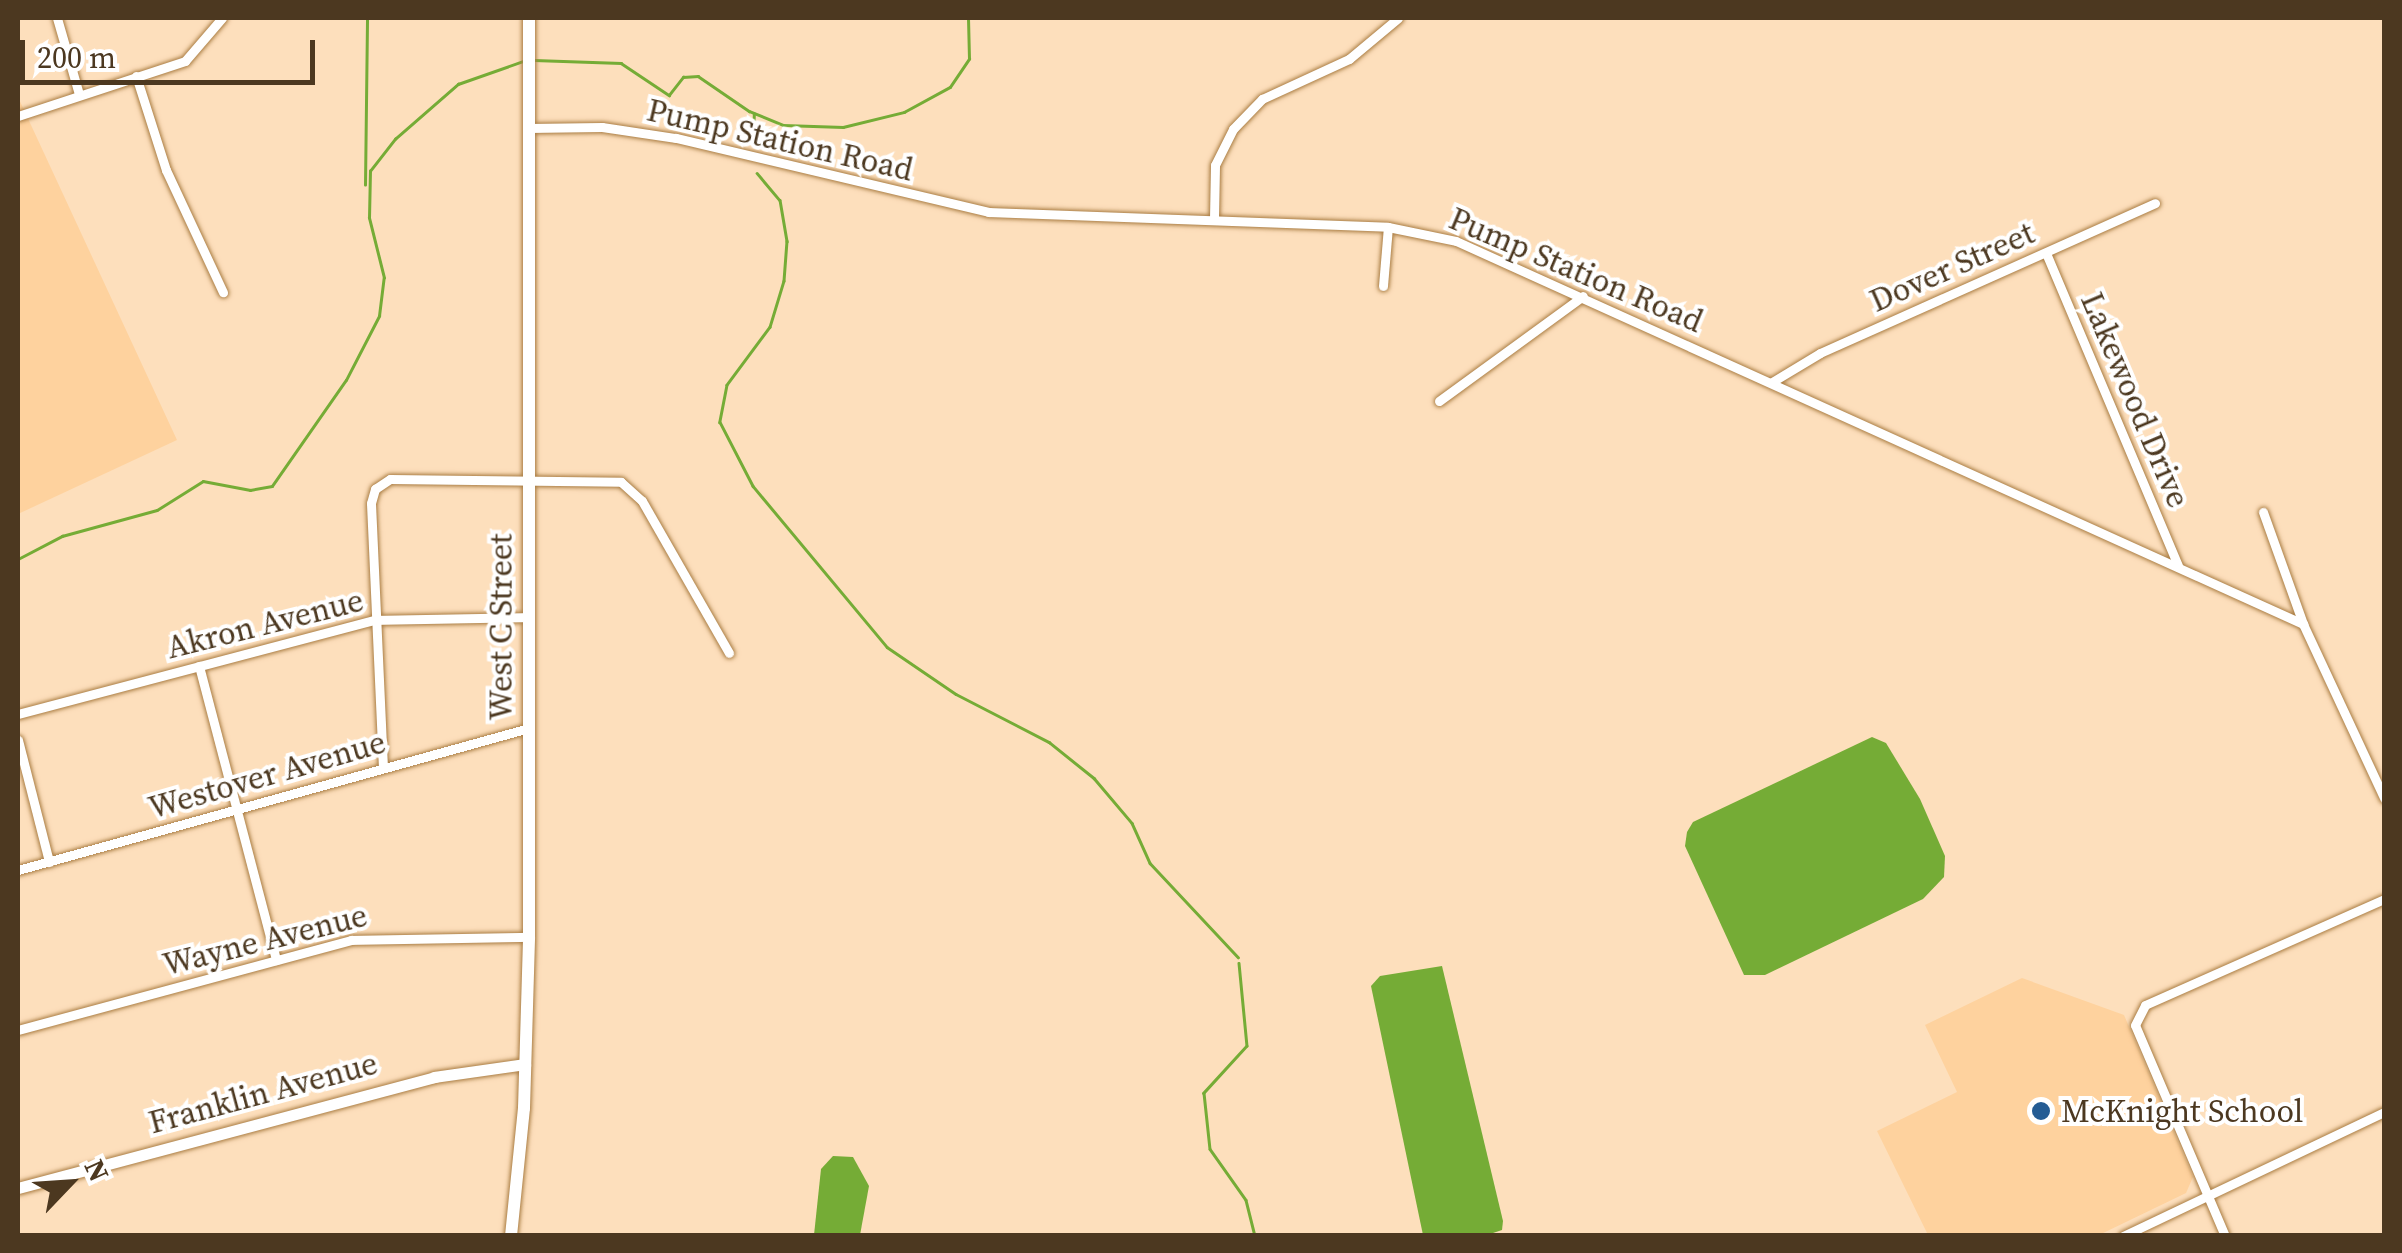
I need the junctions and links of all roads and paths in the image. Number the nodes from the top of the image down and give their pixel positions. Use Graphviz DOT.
graph roads {
  1 [pos="57,18"];
  2 [pos="222,18"];
  3 [pos="1398,18"];
  4 [pos="528,24"];
  5 [pos="136,76"];
  6 [pos="78,94"];
  7 [pos="18,116"];
  8 [pos="528,128"];
  9 [pos="2155,203"];
  10 [pos="1214,218"];
  11 [pos="1388,227"];
  12 [pos="2046,253"];
  13 [pos="1383,286"];
  14 [pos="223,292"];
  15 [pos="1583,296"];
  16 [pos="1772,382"];
  17 [pos="1438,401"];
  18 [pos="528,482"];
  19 [pos="2263,512"];
  20 [pos="2178,566"];
  21 [pos="530,617"];
  22 [pos="375,620"];
  23 [pos="2303,624"];
  24 [pos="729,654"];
  25 [pos="199,666"];
  26 [pos="18,714"];
  27 [pos="530,728"];
  28 [pos="18,740"];
  29 [pos="383,768"];
  30 [pos="2384,798"];
  31 [pos="237,811"];
  32 [pos="49,862"];
  33 [pos="18,870"];
  34 [pos="2384,899"];
  35 [pos="529,936"];
  36 [pos="276,960"];
  37 [pos="18,1030"];
  38 [pos="525,1064"];
  39 [pos="2384,1112"];
  40 [pos="18,1188"];
  41 [pos="2207,1193"];
  42 [pos="511,1236"];
  43 [pos="2122,1236"];
  44 [pos="2225,1236"];
  1 -- 6 [label="street"];
  2 -- 5 [label="street"];
  3 -- 10 [label="street"];
  4 -- 8 [label="main road, West C Street"];
  5 -- 6 [label="street"];
  5 -- 14 [label="street"];
  6 -- 7 [label="street"];
  8 -- 10 [label="street, Pump Station Road"];
  8 -- 18 [label="main road, West C Street"];
  9 -- 12 [label="street, Dover Street"];
  10 -- 11 [label="street, Pump Station Road"];
  11 -- 13 [label="street"];
  11 -- 15 [label="street, Pump Station Road"];
  12 -- 16 [label="street, Dover Street"];
  12 -- 20 [label="street, Lakewood Drive"];
  15 -- 16 [label="street, Pump Station Road"];
  15 -- 17 [label="street"];
  16 -- 20 [label="street, Pump Station Road"];
  18 -- 21 [label="main road, West C Street"];
  18 -- 22 [label="street"];
  18 -- 24 [label="street"];
  19 -- 23 [label="street"];
  20 -- 23 [label="street, Pump Station Road"];
  21 -- 22 [label="street, Akron Avenue"];
  21 -- 27 [label="main road, West C Street"];
  22 -- 25 [label="street, Akron Avenue"];
  22 -- 29 [label="street"];
  23 -- 30 [label="street"];
  25 -- 26 [label="street, Akron Avenue"];
  25 -- 31 [label="street"];
  27 -- 29 [label="street, Westover Avenue"];
  27 -- 35 [label="main road, West C Street"];
  28 -- 32 [label="street"];
  29 -- 31 [label="street, Westover Avenue"];
  31 -- 32 [label="street, Westover Avenue"];
  31 -- 36 [label="street"];
  32 -- 33 [label="street, Westover Avenue"];
  34 -- 41 [label="street"];
  35 -- 36 [label="street, Wayne Avenue"];
  35 -- 38 [label="main road, West C Street"];
  36 -- 37 [label="street, Wayne Avenue"];
  38 -- 40 [label="street, Franklin Avenue"];
  38 -- 42 [label="main road, West C Street"];
  39 -- 41 [label="street"];
  41 -- 43 [label="street"];
  41 -- 44 [label="street"];
}
